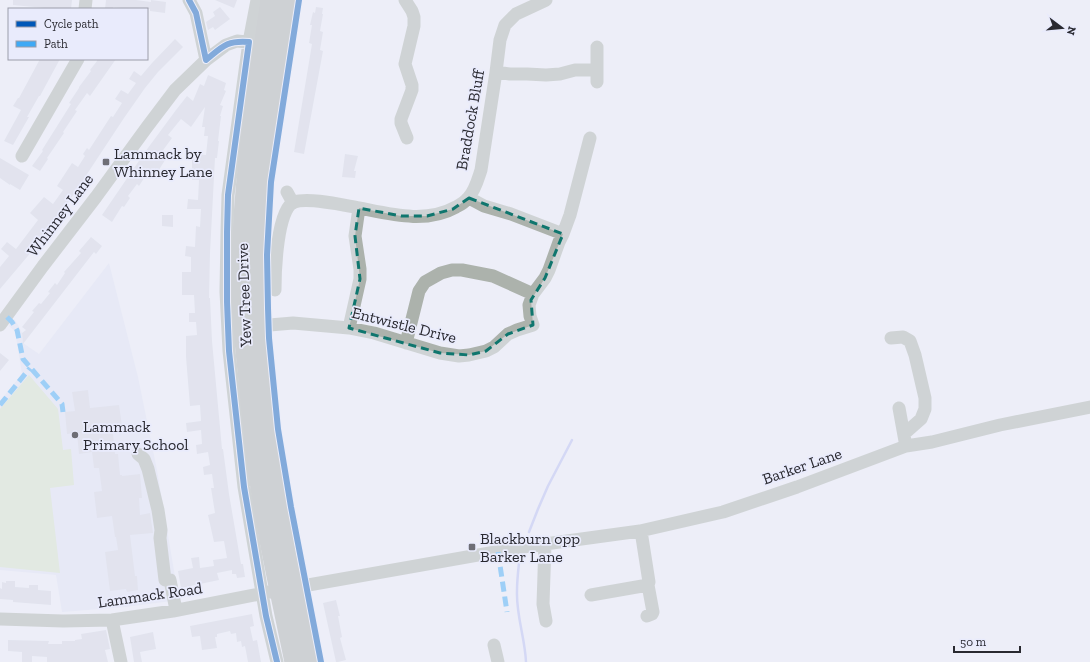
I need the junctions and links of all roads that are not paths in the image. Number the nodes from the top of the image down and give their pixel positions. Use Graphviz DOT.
graph roads {
  1 [pos="189,0"];
  2 [pos="257,0"];
  3 [pos="270,0"];
  4 [pos="287,0"];
  5 [pos="405,0"];
  6 [pos="546,0"];
  7 [pos="264,45"];
  8 [pos="597,47"];
  9 [pos="77,60"];
  10 [pos="206,60"];
  11 [pos="496,72"];
  12 [pos="407,138"];
  13 [pos="590,138"];
  14 [pos="22,156"];
  15 [pos="469,198"];
  16 [pos="358,208"];
  17 [pos="563,234"];
  18 [pos="275,290"];
  19 [pos="534,294"];
  20 [pos="0,325"];
  21 [pos="251,326"];
  22 [pos="349,328"];
  23 [pos="891,338"];
  24 [pos="406,344"];
  25 [pos="1090,407"];
  26 [pos="900,408"];
  27 [pos="905,440"];
  28 [pos="138,454"];
  29 [pos="641,531"];
  30 [pos="545,544"];
  31 [pos="523,547"];
  32 [pos="648,585"];
  33 [pos="278,590"];
  34 [pos="591,595"];
  35 [pos="176,610"];
  36 [pos="647,616"];
  37 [pos="0,619"];
  38 [pos="112,620"];
  39 [pos="546,621"];
  40 [pos="494,645"];
  41 [pos="494,661"];
  42 [pos="121,662"];
  43 [pos="277,662"];
  44 [pos="294,662"];
  45 [pos="310,662"];
  1 -- 10 [label="street"];
  2 -- 7 [label="street"];
  3 -- 7 [label="highway, Yew Tree Drive"];
  4 -- 7 [label="highway, Yew Tree Drive"];
  5 -- 12 [label="street"];
  6 -- 11 [label="street, Braddock Bluff"];
  7 -- 10 [label="street, Whinney Lane"];
  7 -- 21 [label="highway, Yew Tree Drive"];
  7 -- 33 [label="street"];
  8 -- 11 [label="street"];
  9 -- 14 [label="street"];
  10 -- 20 [label="street, Whinney Lane"];
  11 -- 15 [label="street, Braddock Bluff"];
  13 -- 17 [label="street"];
  15 -- 16 [label="street"];
  15 -- 17 [label="street"];
  16 -- 18 [label="street"];
  16 -- 22 [label="street"];
  17 -- 19 [label="street"];
  19 -- 24 [label="street, Entwistle Drive"];
  19 -- 24 [label="street"];
  21 -- 22 [label="street, Entwistle Drive"];
  21 -- 33 [label="highway, Yew Tree Drive"];
  22 -- 24 [label="street, Entwistle Drive"];
  23 -- 27 [label="street"];
  25 -- 27 [label="street, Barker Lane"];
  26 -- 27 [label="street"];
  27 -- 29 [label="street, Barker Lane"];
  28 -- 35 [label="street"];
  29 -- 30 [label="street, Barker Lane"];
  29 -- 32 [label="street"];
  30 -- 31 [label="street, Barker Lane"];
  30 -- 39 [label="street"];
  31 -- 33 [label="street, Lammack Road"];
  32 -- 34 [label="street"];
  32 -- 36 [label="street"];
  33 -- 35 [label="street, Lammack Road"];
  33 -- 43 [label="street"];
  33 -- 44 [label="highway"];
  33 -- 45 [label="highway"];
  35 -- 38 [label="street, Lammack Road"];
  37 -- 38 [label="street, Lammack Road"];
  38 -- 42 [label="street"];
  40 -- 41 [label="street"];
}
